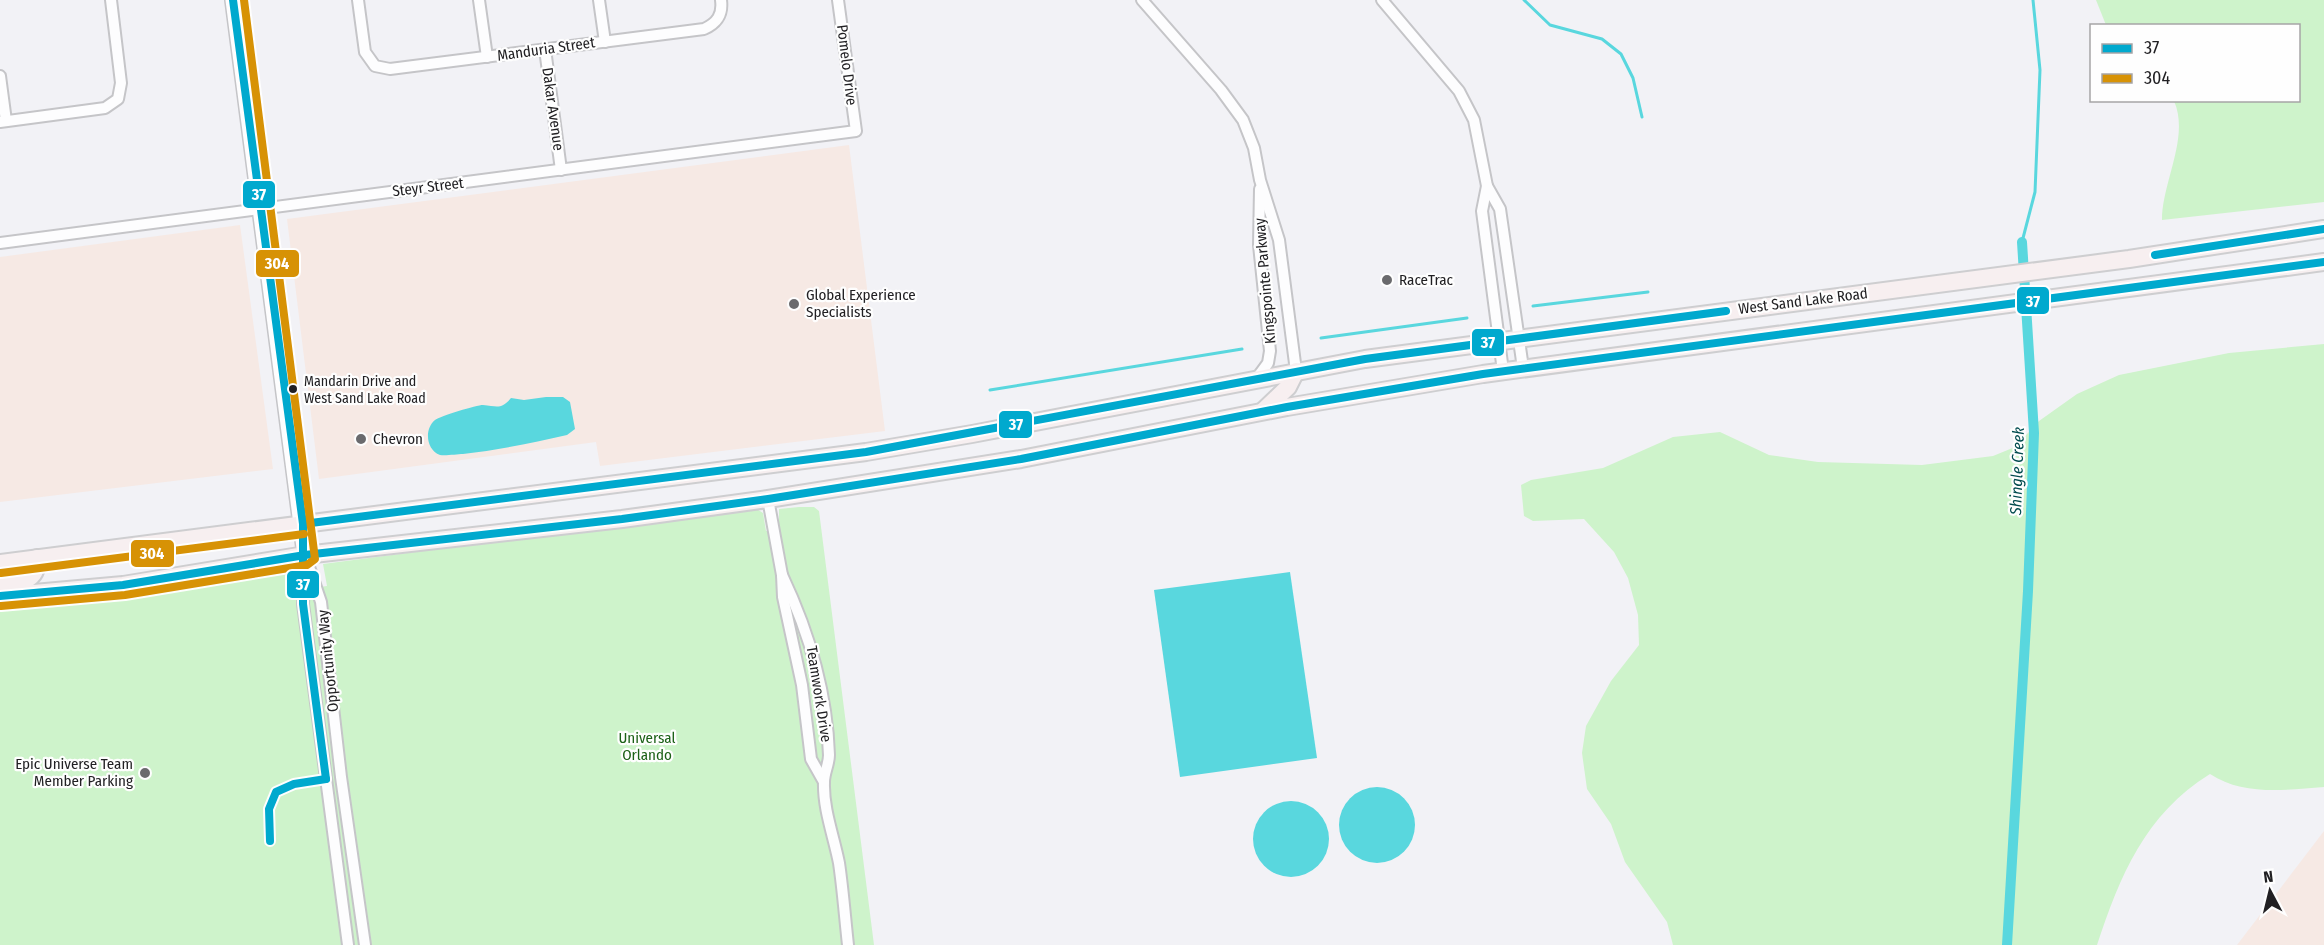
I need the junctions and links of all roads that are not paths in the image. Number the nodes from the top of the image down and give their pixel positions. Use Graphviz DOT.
graph roads {
  1 [pos="111,0"];
  2 [pos="233,0"];
  3 [pos="358,0"];
  4 [pos="479,0"];
  5 [pos="599,0"];
  6 [pos="721,0"];
  7 [pos="838,0"];
  8 [pos="1142,0"];
  9 [pos="1382,0"];
  10 [pos="605,42"];
  11 [pos="545,49"];
  12 [pos="487,57"];
  13 [pos="0,76"];
  14 [pos="3,122"];
  15 [pos="856,131"];
  16 [pos="561,170"];
  17 [pos="1260,180"];
  18 [pos="1487,186"];
  19 [pos="261,209"];
  20 [pos="2324,229"];
  21 [pos="0,243"];
  22 [pos="1507,250"];
  23 [pos="1487,253"];
  24 [pos="2324,262"];
  25 [pos="1518,338"];
  26 [pos="1498,341"];
  27 [pos="1523,368"];
  28 [pos="1296,371"];
  29 [pos="1503,371"];
  30 [pos="1257,378"];
  31 [pos="1264,411"];
  32 [pos="768,499"];
  33 [pos="303,525"];
  34 [pos="305,555"];
  35 [pos="37,558"];
  36 [pos="0,563"];
  37 [pos="782,575"];
  38 [pos="0,586"];
  39 [pos="0,596"];
  40 [pos="824,782"];
  41 [pos="348,945"];
  42 [pos="365,945"];
  43 [pos="848,945"];
  1 -- 14 [label="street"];
  2 -- 19 [label="street"];
  3 -- 12 [label="street, Manduria Street"];
  4 -- 12 [label="street"];
  5 -- 10 [label="street"];
  6 -- 10 [label="street, Manduria Street"];
  7 -- 15 [label="street, Pomelo Drive"];
  8 -- 17 [label="street, Kingspointe Parkway"];
  9 -- 18 [label="street"];
  10 -- 11 [label="street, Manduria Street"];
  11 -- 12 [label="street, Manduria Street"];
  11 -- 16 [label="street, Dakar Avenue"];
  13 -- 14 [label="street"];
  15 -- 16 [label="street, Steyr Street"];
  16 -- 19 [label="street, Steyr Street"];
  17 -- 28 [label="street, Kingspointe Parkway"];
  17 -- 30 [label="street, Kingspointe Parkway"];
  18 -- 22 [label="street"];
  18 -- 23 [label="street"];
  19 -- 21 [label="street, Steyr Street"];
  19 -- 33 [label="street"];
  20 -- 25 [label="main road, West Sand Lake Road"];
  22 -- 23 [label="street"];
  22 -- 25 [label="street"];
  23 -- 26 [label="street"];
  24 -- 27 [label="main road, West Sand Lake Road"];
  25 -- 26 [label="main road, West Sand Lake Road"];
  25 -- 27 [label="street"];
  26 -- 28 [label="main road, West Sand Lake Road"];
  26 -- 29 [label="street"];
  27 -- 29 [label="main road, West Sand Lake Road"];
  28 -- 30 [label="main road, West Sand Lake Road"];
  28 -- 31 [label="main road"];
  29 -- 31 [label="main road, West Sand Lake Road"];
  30 -- 33 [label="main road, West Sand Lake Road"];
  31 -- 32 [label="main road, West Sand Lake Road"];
  32 -- 34 [label="main road, West Sand Lake Road"];
  32 -- 37 [label="street, Teamwork Drive"];
  33 -- 34 [label="street"];
  33 -- 35 [label="main road, West Sand Lake Road"];
  34 -- 39 [label="main road, West Sand Lake Road"];
  34 -- 41 [label="street, Opportunity Way"];
  34 -- 42 [label="street, Opportunity Way"];
  35 -- 36 [label="main road, West Sand Lake Road"];
  35 -- 38 [label="main road"];
  37 -- 40 [label="street, Teamwork Drive"];
  37 -- 40 [label="street, Teamwork Drive"];
  40 -- 43 [label="street, Teamwork Drive"];
}
